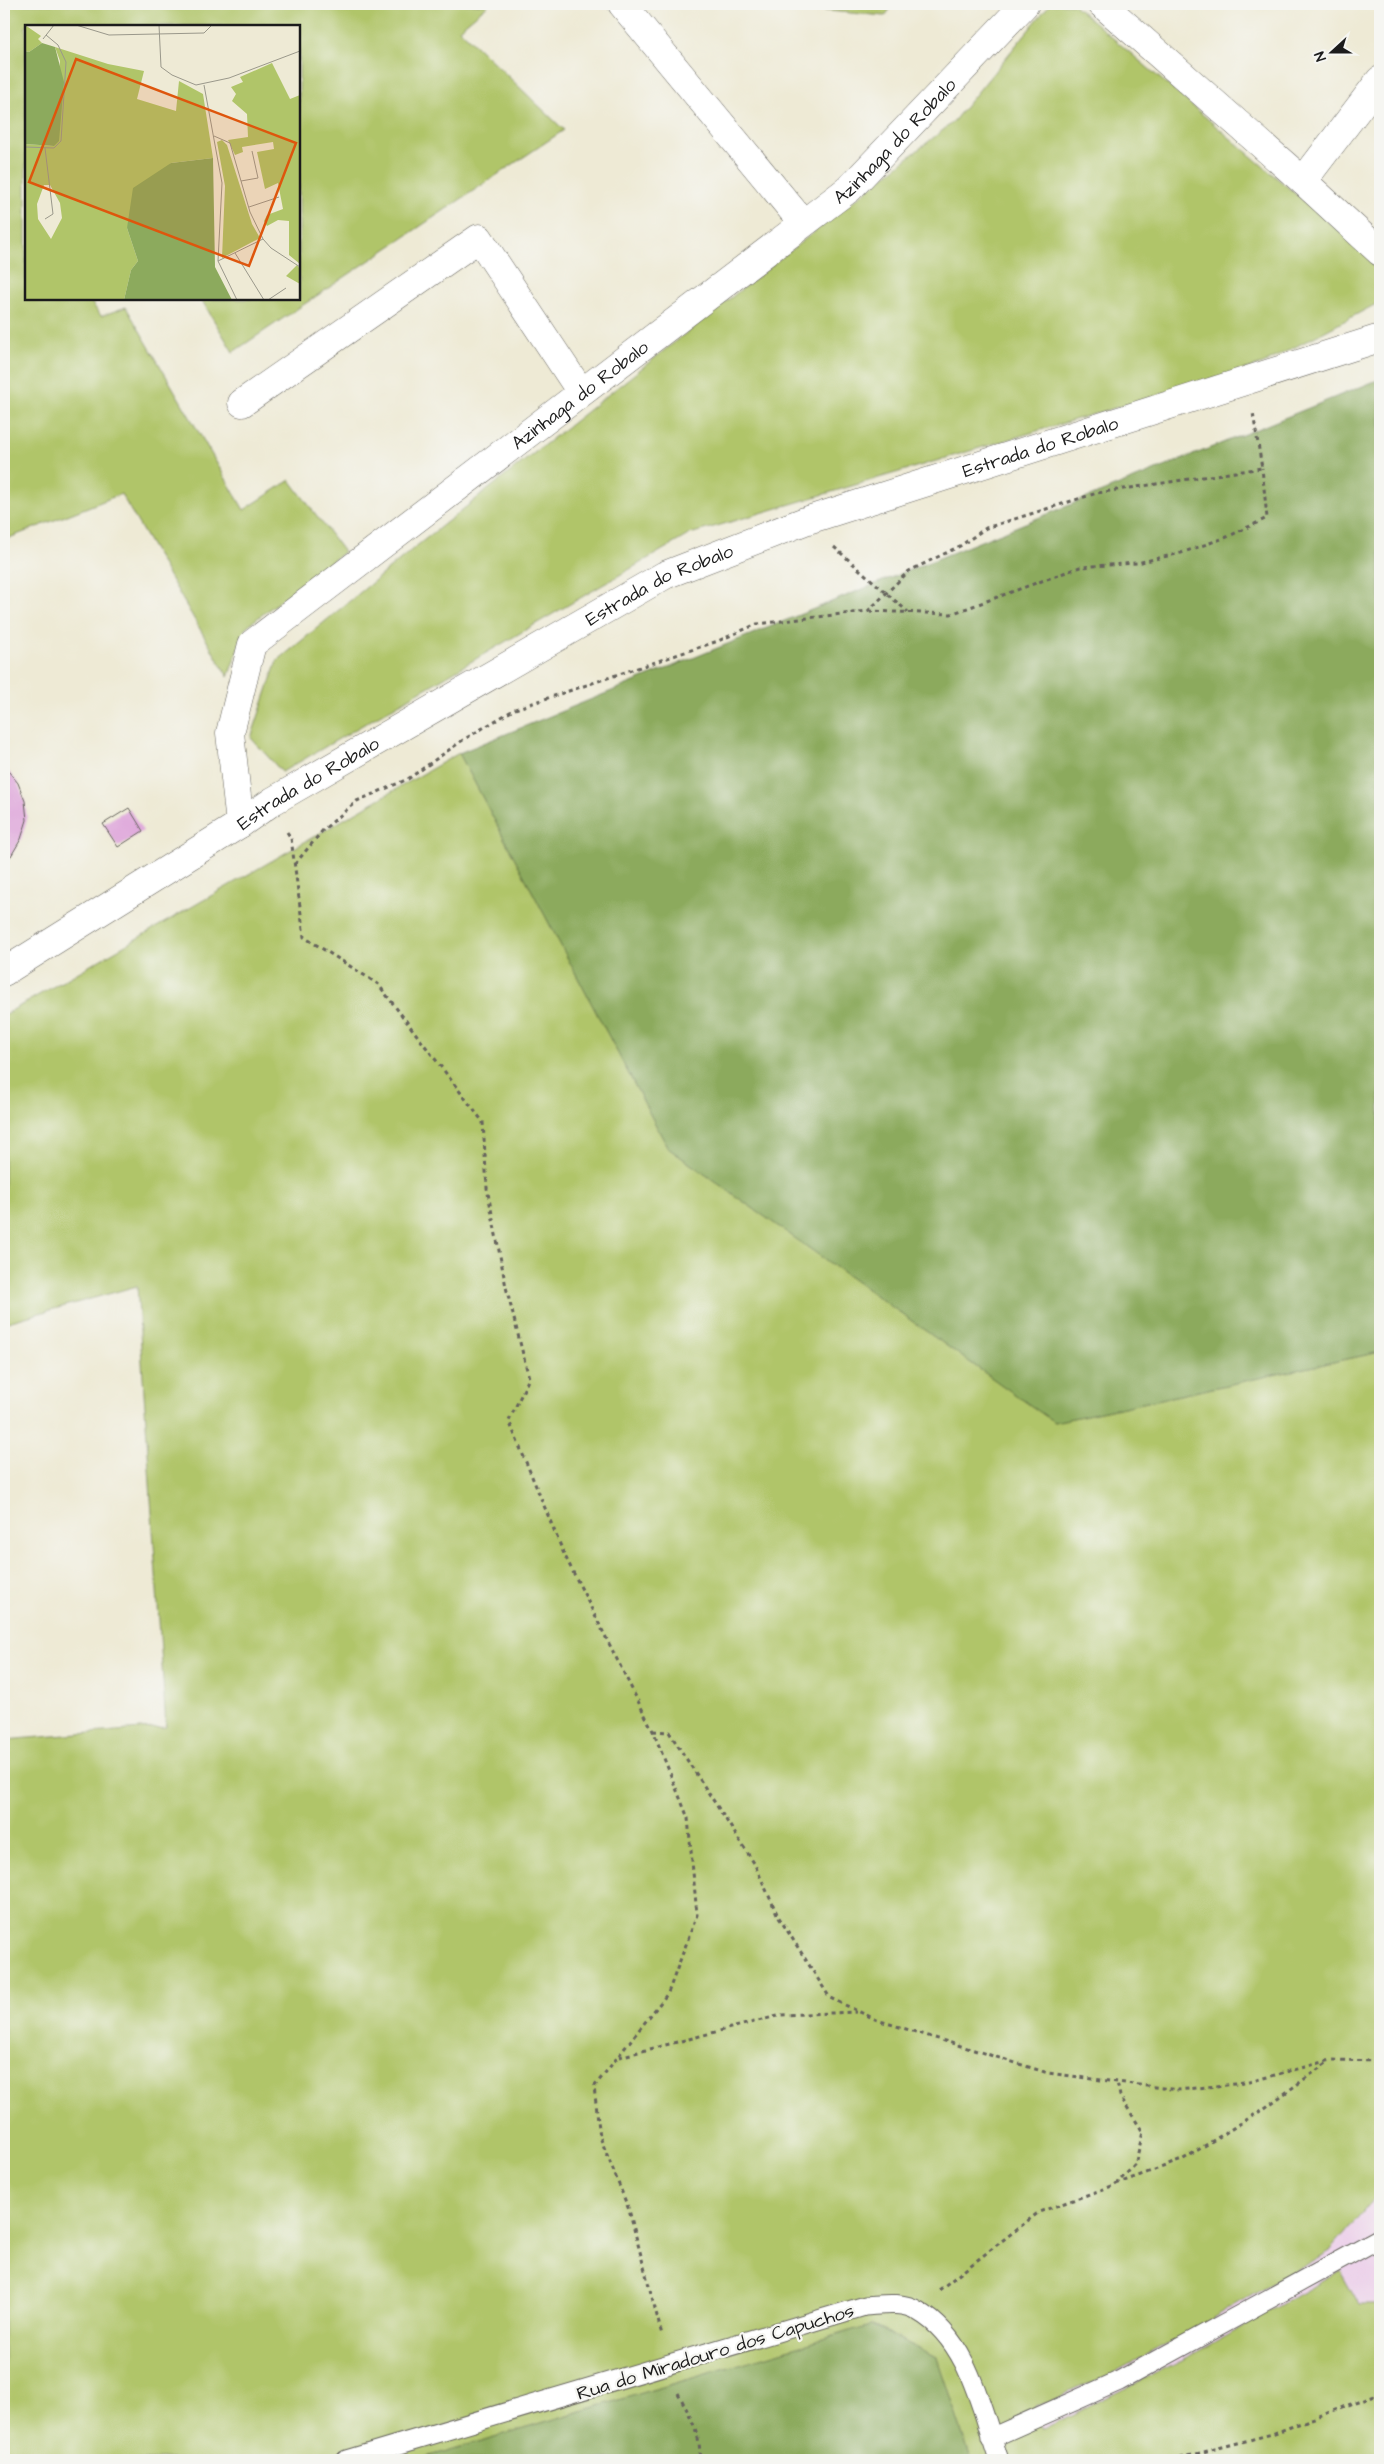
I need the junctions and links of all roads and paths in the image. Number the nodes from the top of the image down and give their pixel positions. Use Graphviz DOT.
graph roads {
  1 [pos="622,4"];
  2 [pos="1025,4"];
  3 [pos="1102,4"];
  4 [pos="1380,80"];
  5 [pos="1303,180"];
  6 [pos="803,223"];
  7 [pos="1380,252"];
  8 [pos="1380,338"];
  9 [pos="1246,381"];
  10 [pos="581,392"];
  11 [pos="242,403"];
  12 [pos="1262,468"];
  13 [pos="805,522"];
  14 [pos="886,593"];
  15 [pos="868,611"];
  16 [pos="908,612"];
  17 [pos="273,801"];
  18 [pos="240,824"];
  19 [pos="295,865"];
  20 [pos="4,972"];
  21 [pos="653,1731"];
  22 [pos="859,2012"];
  23 [pos="618,2057"];
  24 [pos="1331,2060"];
  25 [pos="1380,2061"];
  26 [pos="1117,2082"];
  27 [pos="1115,2185"];
  28 [pos="1380,2238"];
  29 [pos="917,2310"];
  30 [pos="668,2365"];
  31 [pos="677,2391"];
  32 [pos="1380,2393"];
  33 [pos="991,2438"];
  34 [pos="346,2460"];
  35 [pos="698,2460"];
  36 [pos="998,2460"];
  37 [pos="1094,2460"];
  38 [pos="1126,2460"];
  39 [pos="1173,2460"];
  1 -- 6 [label="street"];
  2 -- 6 [label="street, Azinhaga do Robalo"];
  3 -- 5 [label="street"];
  4 -- 5 [label="street"];
  5 -- 7 [label="street"];
  6 -- 10 [label="street, Azinhaga do Robalo"];
  8 -- 9 [label="street, Estrada do Robalo"];
  9 -- 12 [label="path"];
  9 -- 13 [label="street, Estrada do Robalo"];
  10 -- 11 [label="street"];
  10 -- 18 [label="street, Azinhaga do Robalo"];
  12 -- 14 [label="path"];
  12 -- 16 [label="path"];
  13 -- 14 [label="path"];
  13 -- 17 [label="street, Estrada do Robalo"];
  14 -- 15 [label="path"];
  14 -- 16 [label="path"];
  15 -- 16 [label="path"];
  15 -- 19 [label="path"];
  17 -- 18 [label="street, Estrada do Robalo"];
  17 -- 19 [label="path"];
  18 -- 20 [label="street, Estrada do Robalo"];
  19 -- 21 [label="path"];
  21 -- 22 [label="path"];
  21 -- 23 [label="path"];
  22 -- 23 [label="path"];
  22 -- 26 [label="path"];
  23 -- 30 [label="path"];
  24 -- 25 [label="path"];
  24 -- 26 [label="path"];
  24 -- 27 [label="path"];
  26 -- 27 [label="path"];
  27 -- 29 [label="path"];
  28 -- 33 [label="lane"];
  29 -- 30 [label="lane, Rua do Miradouro dos Capuchos"];
  29 -- 33 [label="lane, Rua do Miradouro dos Capuchos"];
  30 -- 34 [label="lane, Rua do Miradouro dos Capuchos"];
  31 -- 35 [label="path"];
  32 -- 39 [label="path"];
  33 -- 36 [label="lane, Rua do Miradouro dos Capuchos"];
  37 -- 38 [label="path"];
}
